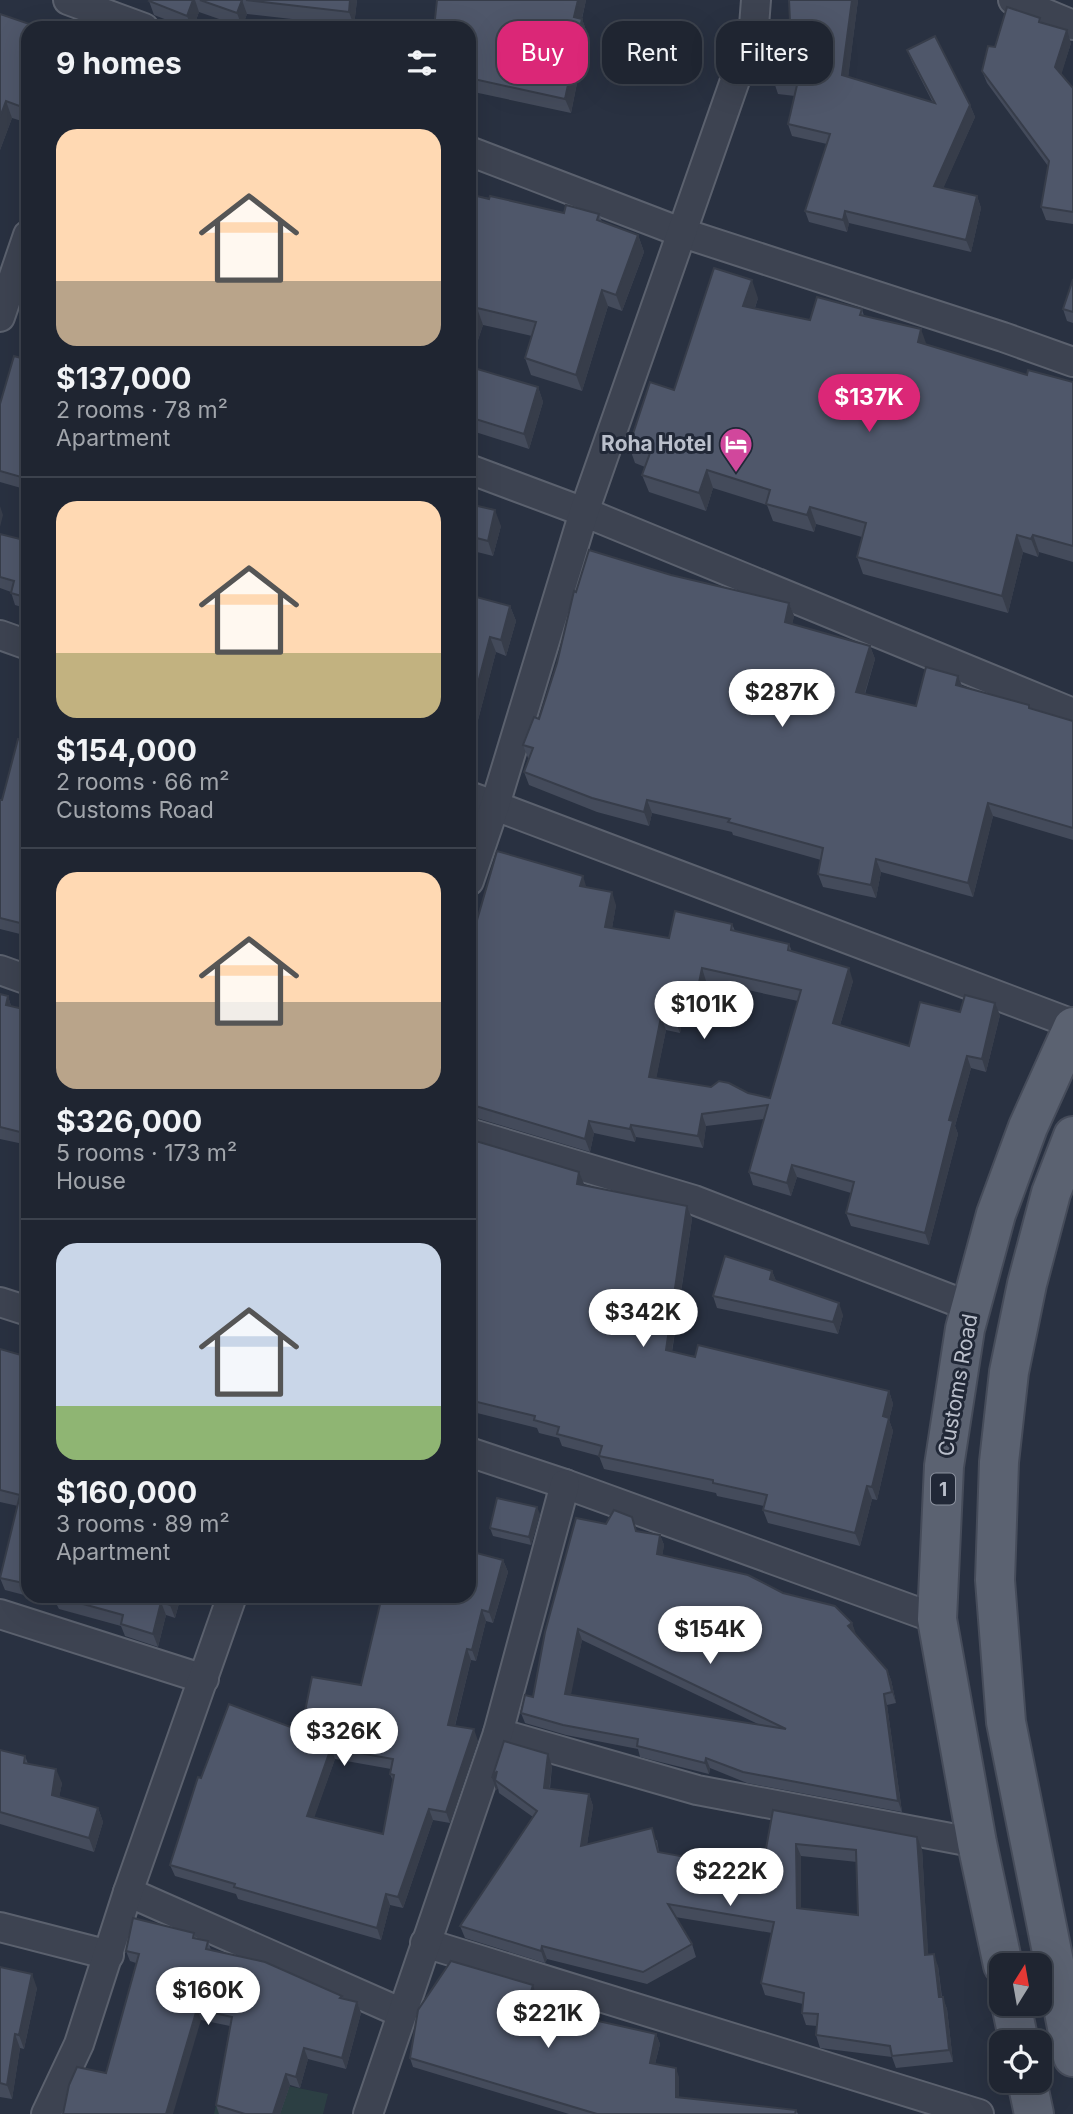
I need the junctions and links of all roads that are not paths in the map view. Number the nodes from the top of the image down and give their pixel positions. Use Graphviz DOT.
graph roads {
  1 [pos="68,0"];
  2 [pos="756,0"];
  3 [pos="1013,0"];
  4 [pos="103,13"];
  5 [pos="125,21"];
  6 [pos="1073,24"];
  7 [pos="476,154"];
  8 [pos="683,233"];
  9 [pos="21,261"];
  10 [pos="9,305"];
  11 [pos="1073,362"];
  12 [pos="476,472"];
  13 [pos="584,512"];
  14 [pos="0,635"];
  15 [pos="21,642"];
  16 [pos="1073,713"];
  17 [pos="482,800"];
  18 [pos="476,837"];
  19 [pos="0,970"];
  20 [pos="21,978"];
  21 [pos="1073,1025"];
  22 [pos="476,1135"];
  23 [pos="1073,1136"];
  24 [pos="0,1302"];
  25 [pos="971,1307"];
  26 [pos="21,1309"];
  27 [pos="476,1454"];
  28 [pos="565,1484"];
  29 [pos="230,1603"];
  30 [pos="0,1614"];
  31 [pos="937,1619"];
  32 [pos="204,1679"];
  33 [pos="498,1733"];
  34 [pos="977,1843"];
  35 [pos="128,1892"];
  36 [pos="0,1927"];
  37 [pos="425,1943"];
  38 [pos="1000,1953"];
  39 [pos="109,1955"];
  40 [pos="402,2013"];
  41 [pos="1073,2057"];
  42 [pos="1030,2093"];
  43 [pos="46,2114"];
  44 [pos="368,2114"];
  45 [pos="979,2114"];
  46 [pos="1034,2114"];
  1 -- 4 [label="street"];
  2 -- 8 [label="street"];
  3 -- 6 [label="street"];
  4 -- 5 [label="street"];
  7 -- 8 [label="street"];
  8 -- 11 [label="street"];
  8 -- 13 [label="street"];
  9 -- 10 [label="street"];
  12 -- 13 [label="street"];
  13 -- 16 [label="street"];
  13 -- 17 [label="street"];
  14 -- 15 [label="street"];
  17 -- 18 [label="street"];
  17 -- 21 [label="street"];
  19 -- 20 [label="street"];
  21 -- 25 [label="main road, Customs Road / 1"];
  22 -- 25 [label="street"];
  23 -- 41 [label="main road"];
  24 -- 26 [label="street"];
  25 -- 31 [label="main road, Customs Road / 1"];
  27 -- 28 [label="street"];
  28 -- 31 [label="street"];
  28 -- 33 [label="street"];
  29 -- 32 [label="street"];
  30 -- 32 [label="street"];
  31 -- 34 [label="main road, Customs Road / 1"];
  32 -- 35 [label="street"];
  33 -- 34 [label="street"];
  33 -- 37 [label="street"];
  34 -- 38 [label="main road, Customs Road / 1"];
  35 -- 39 [label="street"];
  35 -- 40 [label="street"];
  36 -- 39 [label="street"];
  37 -- 40 [label="street"];
  37 -- 45 [label="street"];
  39 -- 43 [label="street"];
  40 -- 44 [label="street"];
  42 -- 46 [label="main road"];
}
